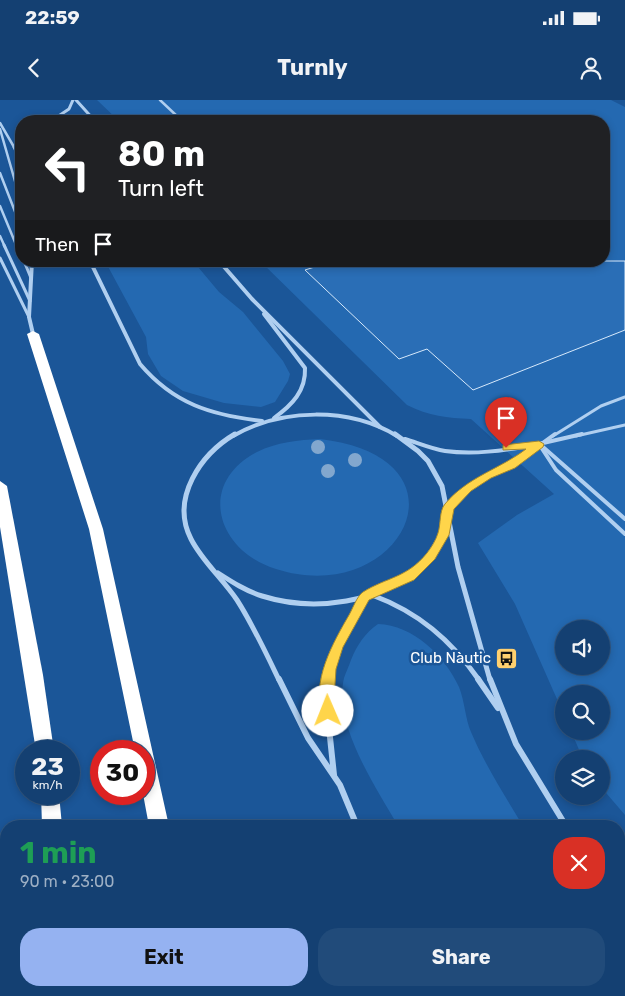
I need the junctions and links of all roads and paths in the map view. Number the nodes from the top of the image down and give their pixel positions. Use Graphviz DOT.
graph roads {
  1 [pos="75,100"];
  2 [pos="160,100"];
  3 [pos="60,115"];
  4 [pos="89,115"];
  5 [pos="176,115"];
  6 [pos="0,124"];
  7 [pos="0,129"];
  8 [pos="14,147"];
  9 [pos="0,173"];
  10 [pos="15,181"];
  11 [pos="0,206"];
  12 [pos="15,212"];
  13 [pos="0,236"];
  14 [pos="15,242"];
  15 [pos="0,258"];
  16 [pos="26,267"];
  17 [pos="32,267"];
  18 [pos="93,267"];
  19 [pos="224,267"];
  20 [pos="31,278"];
  21 [pos="252,299"];
  22 [pos="30,302"];
  23 [pos="29,317"];
  24 [pos="33,334"];
  25 [pos="625,397"];
  26 [pos="272,420"];
  27 [pos="265,422"];
  28 [pos="625,425"];
  29 [pos="381,428"];
  30 [pos="403,439"];
  31 [pos="539,444"];
  32 [pos="0,486"];
  33 [pos="448,508"];
  34 [pos="449,515"];
  35 [pos="625,519"];
  36 [pos="625,534"];
  37 [pos="216,571"];
  38 [pos="368,596"];
  39 [pos="502,713"];
  40 [pos="43,740"];
  41 [pos="142,740"];
  42 [pos="334,775"];
  43 [pos="51,805"];
  44 [pos="155,805"];
  45 [pos="52,820"];
  46 [pos="158,820"];
  47 [pos="354,820"];
  48 [pos="562,820"];
  1 -- 3 [label="street"];
  1 -- 4 [label="street"];
  2 -- 5 [label="lane"];
  6 -- 8 [label="lane"];
  7 -- 10 [label="lane"];
  9 -- 12 [label="lane"];
  11 -- 14 [label="lane"];
  13 -- 22 [label="lane"];
  15 -- 23 [label="lane"];
  16 -- 20 [label="lane"];
  17 -- 20 [label="street"];
  18 -- 27 [label="street"];
  19 -- 21 [label="street"];
  20 -- 22 [label="street"];
  21 -- 26 [label="street"];
  21 -- 29 [label="street"];
  22 -- 23 [label="street"];
  23 -- 24 [label="street"];
  24 -- 41 [label="highway"];
  25 -- 31 [label="lane"];
  26 -- 27 [label="street"];
  26 -- 29 [label="street"];
  27 -- 37 [label="street"];
  28 -- 31 [label="lane"];
  29 -- 30 [label="street"];
  30 -- 31 [label="lane"];
  30 -- 33 [label="street"];
  31 -- 33 [label="lane"];
  31 -- 35 [label="lane"];
  31 -- 36 [label="lane"];
  32 -- 40 [label="highway"];
  33 -- 34 [label="street"];
  34 -- 38 [label="street"];
  34 -- 39 [label="street"];
  37 -- 38 [label="street"];
  37 -- 42 [label="street"];
  38 -- 39 [label="street"];
  38 -- 42 [label="street"];
  39 -- 48 [label="street"];
  42 -- 47 [label="street"];
  43 -- 45 [label="highway"];
  44 -- 46 [label="highway"];
}
